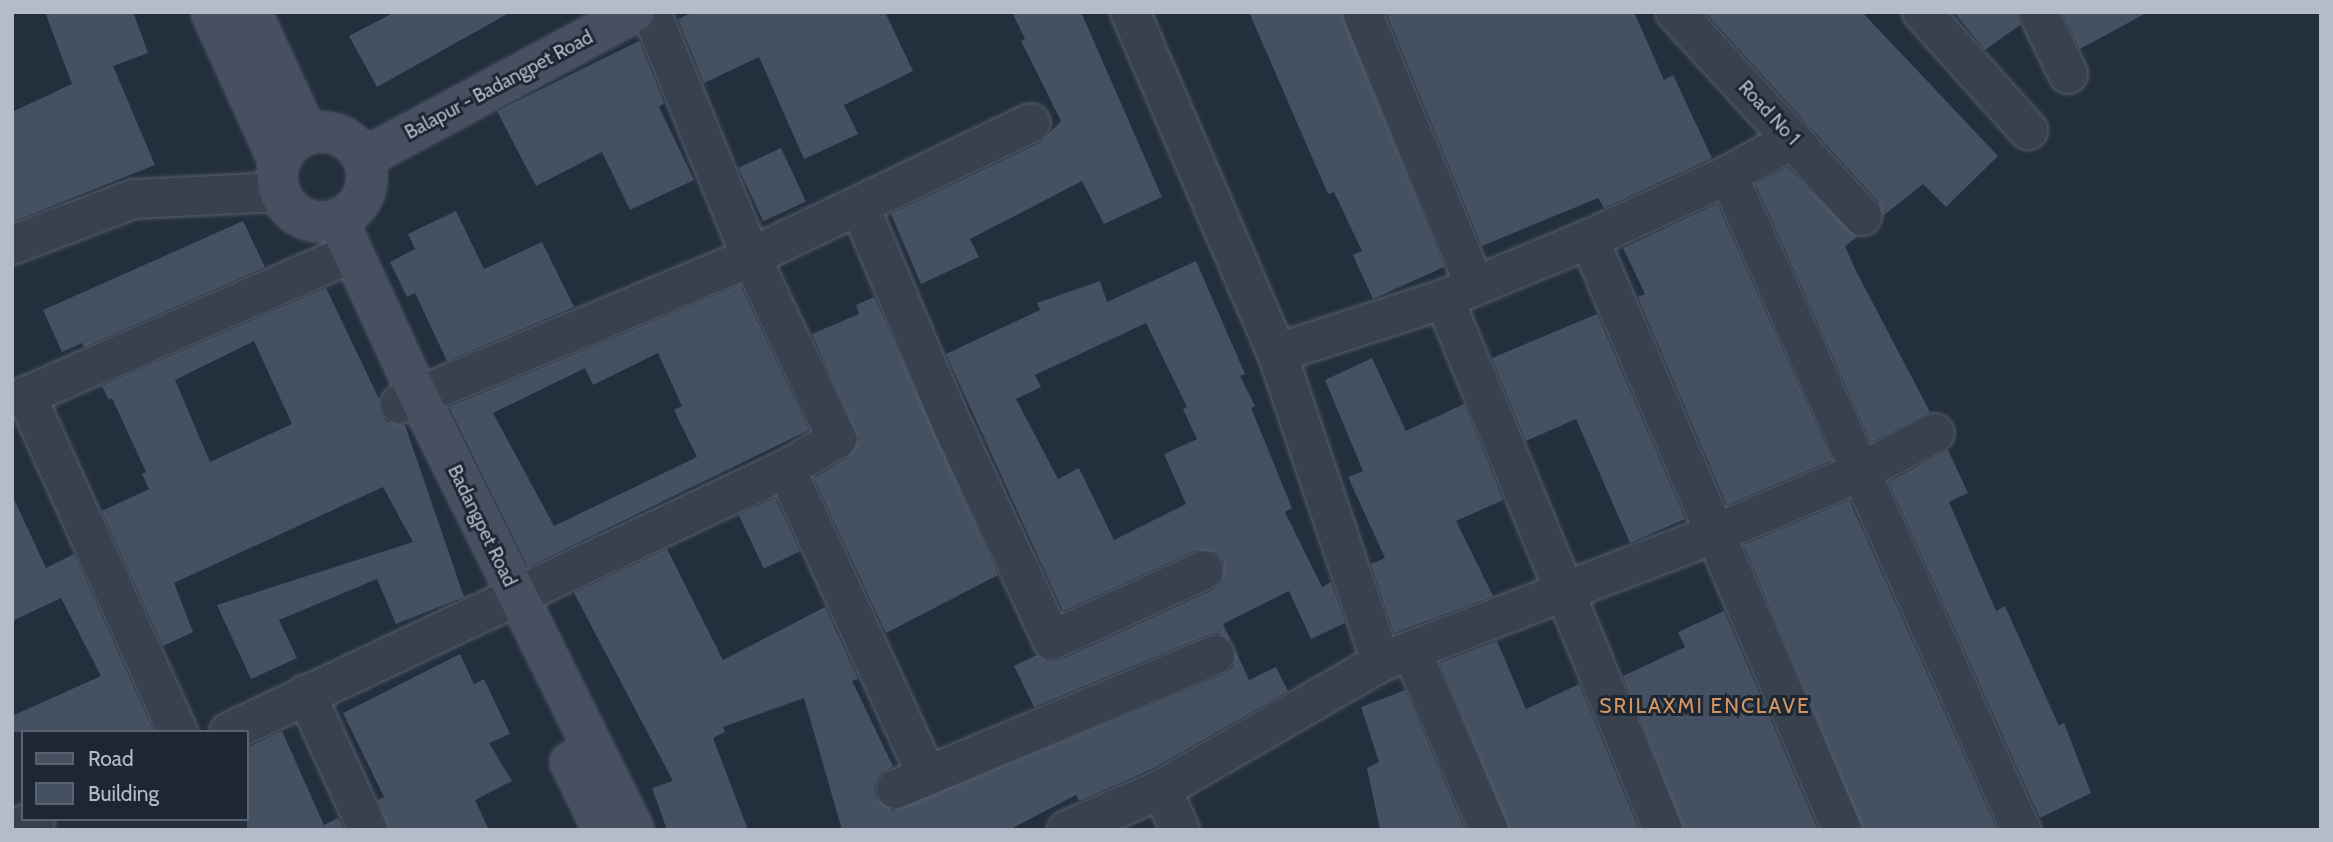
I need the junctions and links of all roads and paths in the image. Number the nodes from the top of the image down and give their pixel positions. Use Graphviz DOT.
graph roads {
  1 [pos="211,12"];
  2 [pos="251,12"];
  3 [pos="635,12"];
  4 [pos="651,12"];
  5 [pos="1130,12"];
  6 [pos="1362,12"];
  7 [pos="1675,12"];
  8 [pos="1922,12"];
  9 [pos="2038,12"];
  10 [pos="2068,74"];
  11 [pos="1031,123"];
  12 [pos="2028,130"];
  13 [pos="307,134"];
  14 [pos="1793,139"];
  15 [pos="364,158"];
  16 [pos="1728,175"];
  17 [pos="279,177"];
  18 [pos="860,207"];
  19 [pos="1862,216"];
  20 [pos="334,239"];
  21 [pos="1589,239"];
  22 [pos="12,245"];
  23 [pos="751,257"];
  24 [pos="1459,291"];
  25 [pos="1277,353"];
  26 [pos="409,400"];
  27 [pos="1935,433"];
  28 [pos="786,469"];
  29 [pos="1862,471"];
  30 [pos="1712,535"];
  31 [pos="1203,570"];
  32 [pos="1563,589"];
  33 [pos="506,602"];
  34 [pos="1215,655"];
  35 [pos="1396,656"];
  36 [pos="306,694"];
  37 [pos="177,730"];
  38 [pos="233,730"];
  39 [pos="1163,789"];
  40 [pos="33,821"];
  41 [pos="13,830"];
  42 [pos="368,830"];
  43 [pos="603,830"];
  44 [pos="634,830"];
  45 [pos="1067,830"];
  46 [pos="1180,830"];
  47 [pos="1489,830"];
  48 [pos="1662,830"];
  49 [pos="1842,830"];
  50 [pos="2021,830"];
  1 -- 17 [label="main road"];
  2 -- 13 [label="main road"];
  3 -- 15 [label="main road, Balapur - Badangpet Road"];
  4 -- 23 [label="street"];
  5 -- 25 [label="street"];
  6 -- 24 [label="street"];
  7 -- 14 [label="street, Road No 1"];
  8 -- 12 [label="street"];
  9 -- 10 [label="street"];
  11 -- 18 [label="street"];
  13 -- 15 [label="main road"];
  13 -- 17 [label="main road"];
  14 -- 16 [label="street"];
  14 -- 19 [label="street, Road No 1"];
  15 -- 20 [label="main road"];
  16 -- 21 [label="street"];
  16 -- 29 [label="street"];
  17 -- 20 [label="main road"];
  17 -- 22 [label="street"];
  18 -- 23 [label="street"];
  18 -- 31 [label="street"];
  20 -- 26 [label="main road, Badangpet Road"];
  20 -- 37 [label="street"];
  21 -- 24 [label="street"];
  21 -- 30 [label="street"];
  23 -- 26 [label="street"];
  23 -- 28 [label="street"];
  24 -- 25 [label="street"];
  24 -- 32 [label="street"];
  25 -- 35 [label="street"];
  26 -- 33 [label="main road, Badangpet Road"];
  27 -- 29 [label="street"];
  28 -- 33 [label="street"];
  28 -- 34 [label="street"];
  29 -- 30 [label="street"];
  29 -- 50 [label="street"];
  30 -- 32 [label="street"];
  30 -- 49 [label="street"];
  32 -- 35 [label="street"];
  32 -- 48 [label="street"];
  33 -- 36 [label="street"];
  33 -- 43 [label="main road, Badangpet Road"];
  33 -- 44 [label="main road, Badangpet Road"];
  35 -- 39 [label="street"];
  35 -- 47 [label="street"];
  36 -- 38 [label="street"];
  36 -- 42 [label="street"];
  39 -- 45 [label="street"];
  39 -- 46 [label="street"];
  40 -- 41 [label="street"];
}
